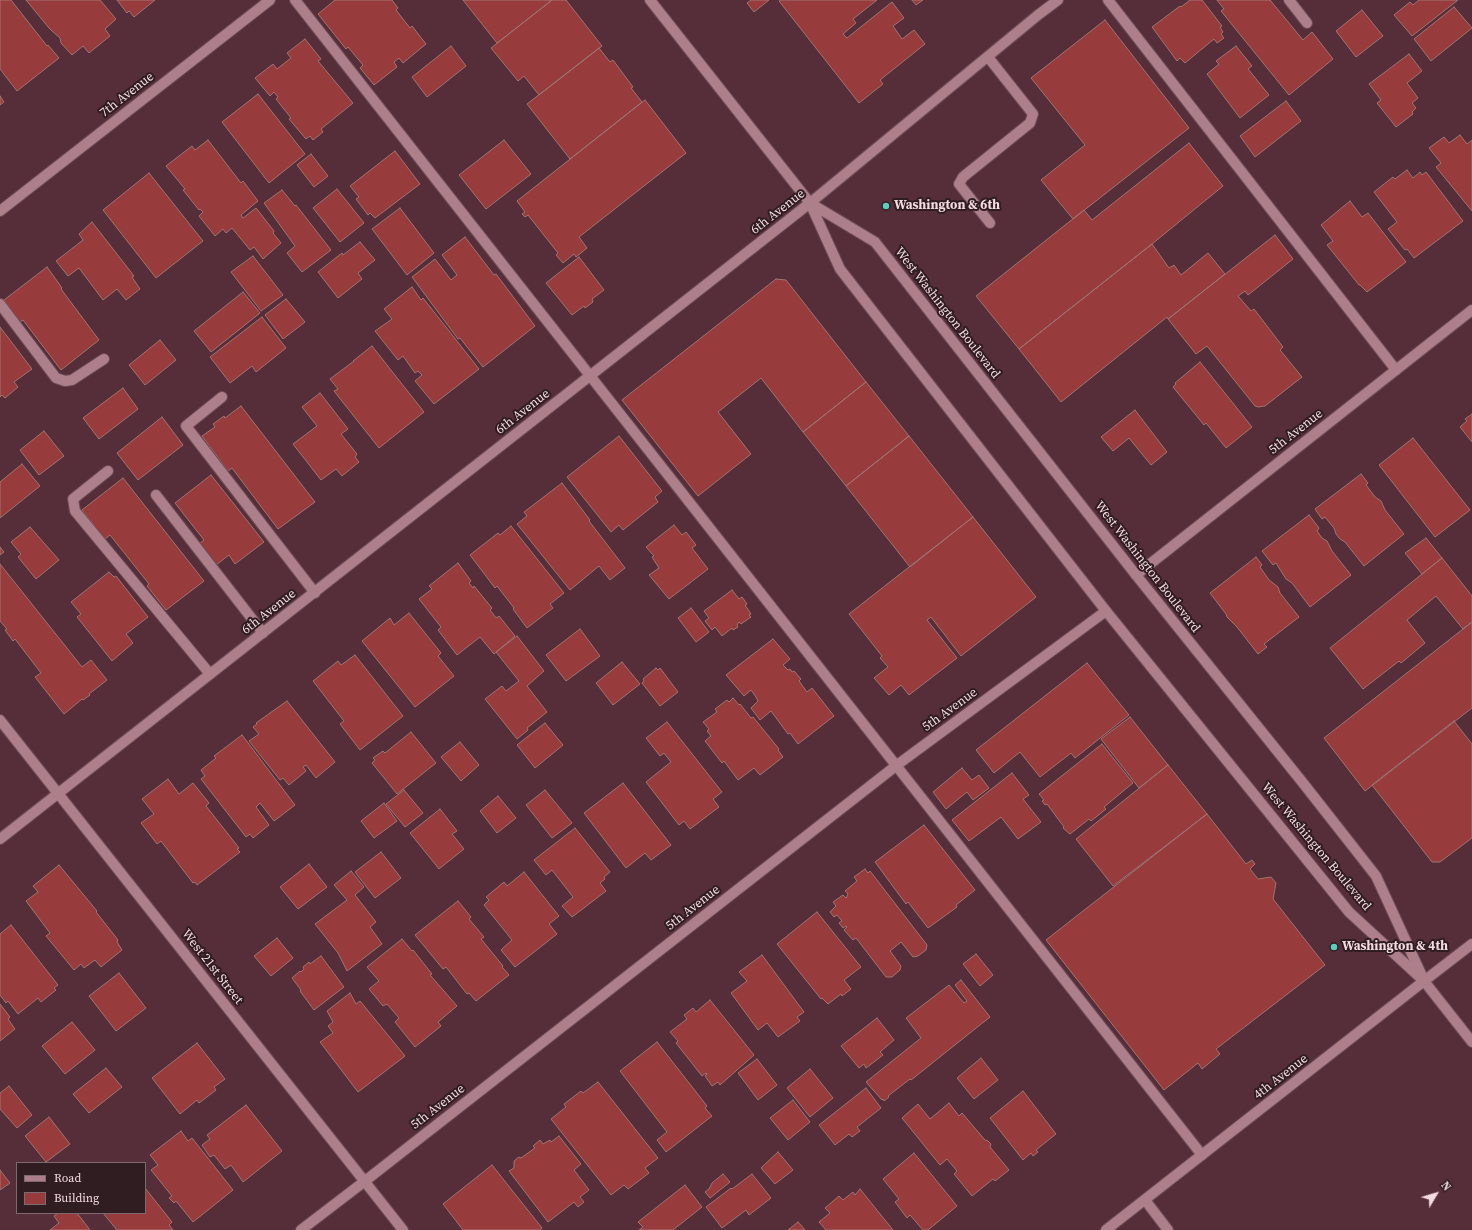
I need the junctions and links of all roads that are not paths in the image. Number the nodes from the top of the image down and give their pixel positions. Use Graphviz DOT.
graph roads {
  1 [pos="270,0"];
  2 [pos="295,0"];
  3 [pos="650,0"];
  4 [pos="1058,0"];
  5 [pos="1108,0"];
  6 [pos="1289,0"];
  7 [pos="1307,23"];
  8 [pos="988,57"];
  9 [pos="810,203"];
  10 [pos="0,211"];
  11 [pos="990,223"];
  12 [pos="0,304"];
  13 [pos="1472,310"];
  14 [pos="104,359"];
  15 [pos="1396,370"];
  16 [pos="590,376"];
  17 [pos="222,397"];
  18 [pos="108,471"];
  19 [pos="156,495"];
  20 [pos="1136,575"];
  21 [pos="315,593"];
  22 [pos="1106,611"];
  23 [pos="263,633"];
  24 [pos="210,674"];
  25 [pos="0,720"];
  26 [pos="897,765"];
  27 [pos="58,794"];
  28 [pos="0,839"];
  29 [pos="1472,944"];
  30 [pos="1424,981"];
  31 [pos="1472,1042"];
  32 [pos="1202,1155"];
  33 [pos="365,1181"];
  34 [pos="1145,1200"];
  35 [pos="301,1230"];
  36 [pos="403,1230"];
  37 [pos="1106,1230"];
  38 [pos="1168,1230"];
  1 -- 10 [label="street, 7th Avenue"];
  2 -- 16 [label="street"];
  3 -- 9 [label="street, West Washington Boulevard"];
  4 -- 8 [label="street, 6th Avenue"];
  5 -- 15 [label="street"];
  6 -- 7 [label="street"];
  8 -- 9 [label="street, 6th Avenue"];
  8 -- 11 [label="street"];
  9 -- 16 [label="street, 6th Avenue"];
  9 -- 20 [label="street, West Washington Boulevard"];
  9 -- 22 [label="street, West Washington Boulevard"];
  12 -- 14 [label="street"];
  13 -- 15 [label="street, 5th Avenue"];
  15 -- 20 [label="street, 5th Avenue"];
  16 -- 21 [label="street, 6th Avenue"];
  16 -- 26 [label="street"];
  17 -- 21 [label="street"];
  18 -- 24 [label="street"];
  19 -- 23 [label="street"];
  20 -- 30 [label="street, West Washington Boulevard"];
  21 -- 23 [label="street, 6th Avenue"];
  22 -- 26 [label="street, 5th Avenue"];
  22 -- 30 [label="street, West Washington Boulevard"];
  23 -- 24 [label="street, 6th Avenue"];
  24 -- 27 [label="street, 6th Avenue"];
  25 -- 27 [label="street, West 21st Street"];
  26 -- 32 [label="street"];
  26 -- 33 [label="street, 5th Avenue"];
  27 -- 28 [label="street, 6th Avenue"];
  27 -- 33 [label="street, West 21st Street"];
  29 -- 30 [label="street, 4th Avenue"];
  30 -- 31 [label="street, West Washington Boulevard"];
  30 -- 32 [label="street, 4th Avenue"];
  32 -- 34 [label="street, 4th Avenue"];
  33 -- 35 [label="street, 5th Avenue"];
  33 -- 36 [label="street, West 21st Street"];
  34 -- 37 [label="street, 4th Avenue"];
  34 -- 38 [label="street"];
}
